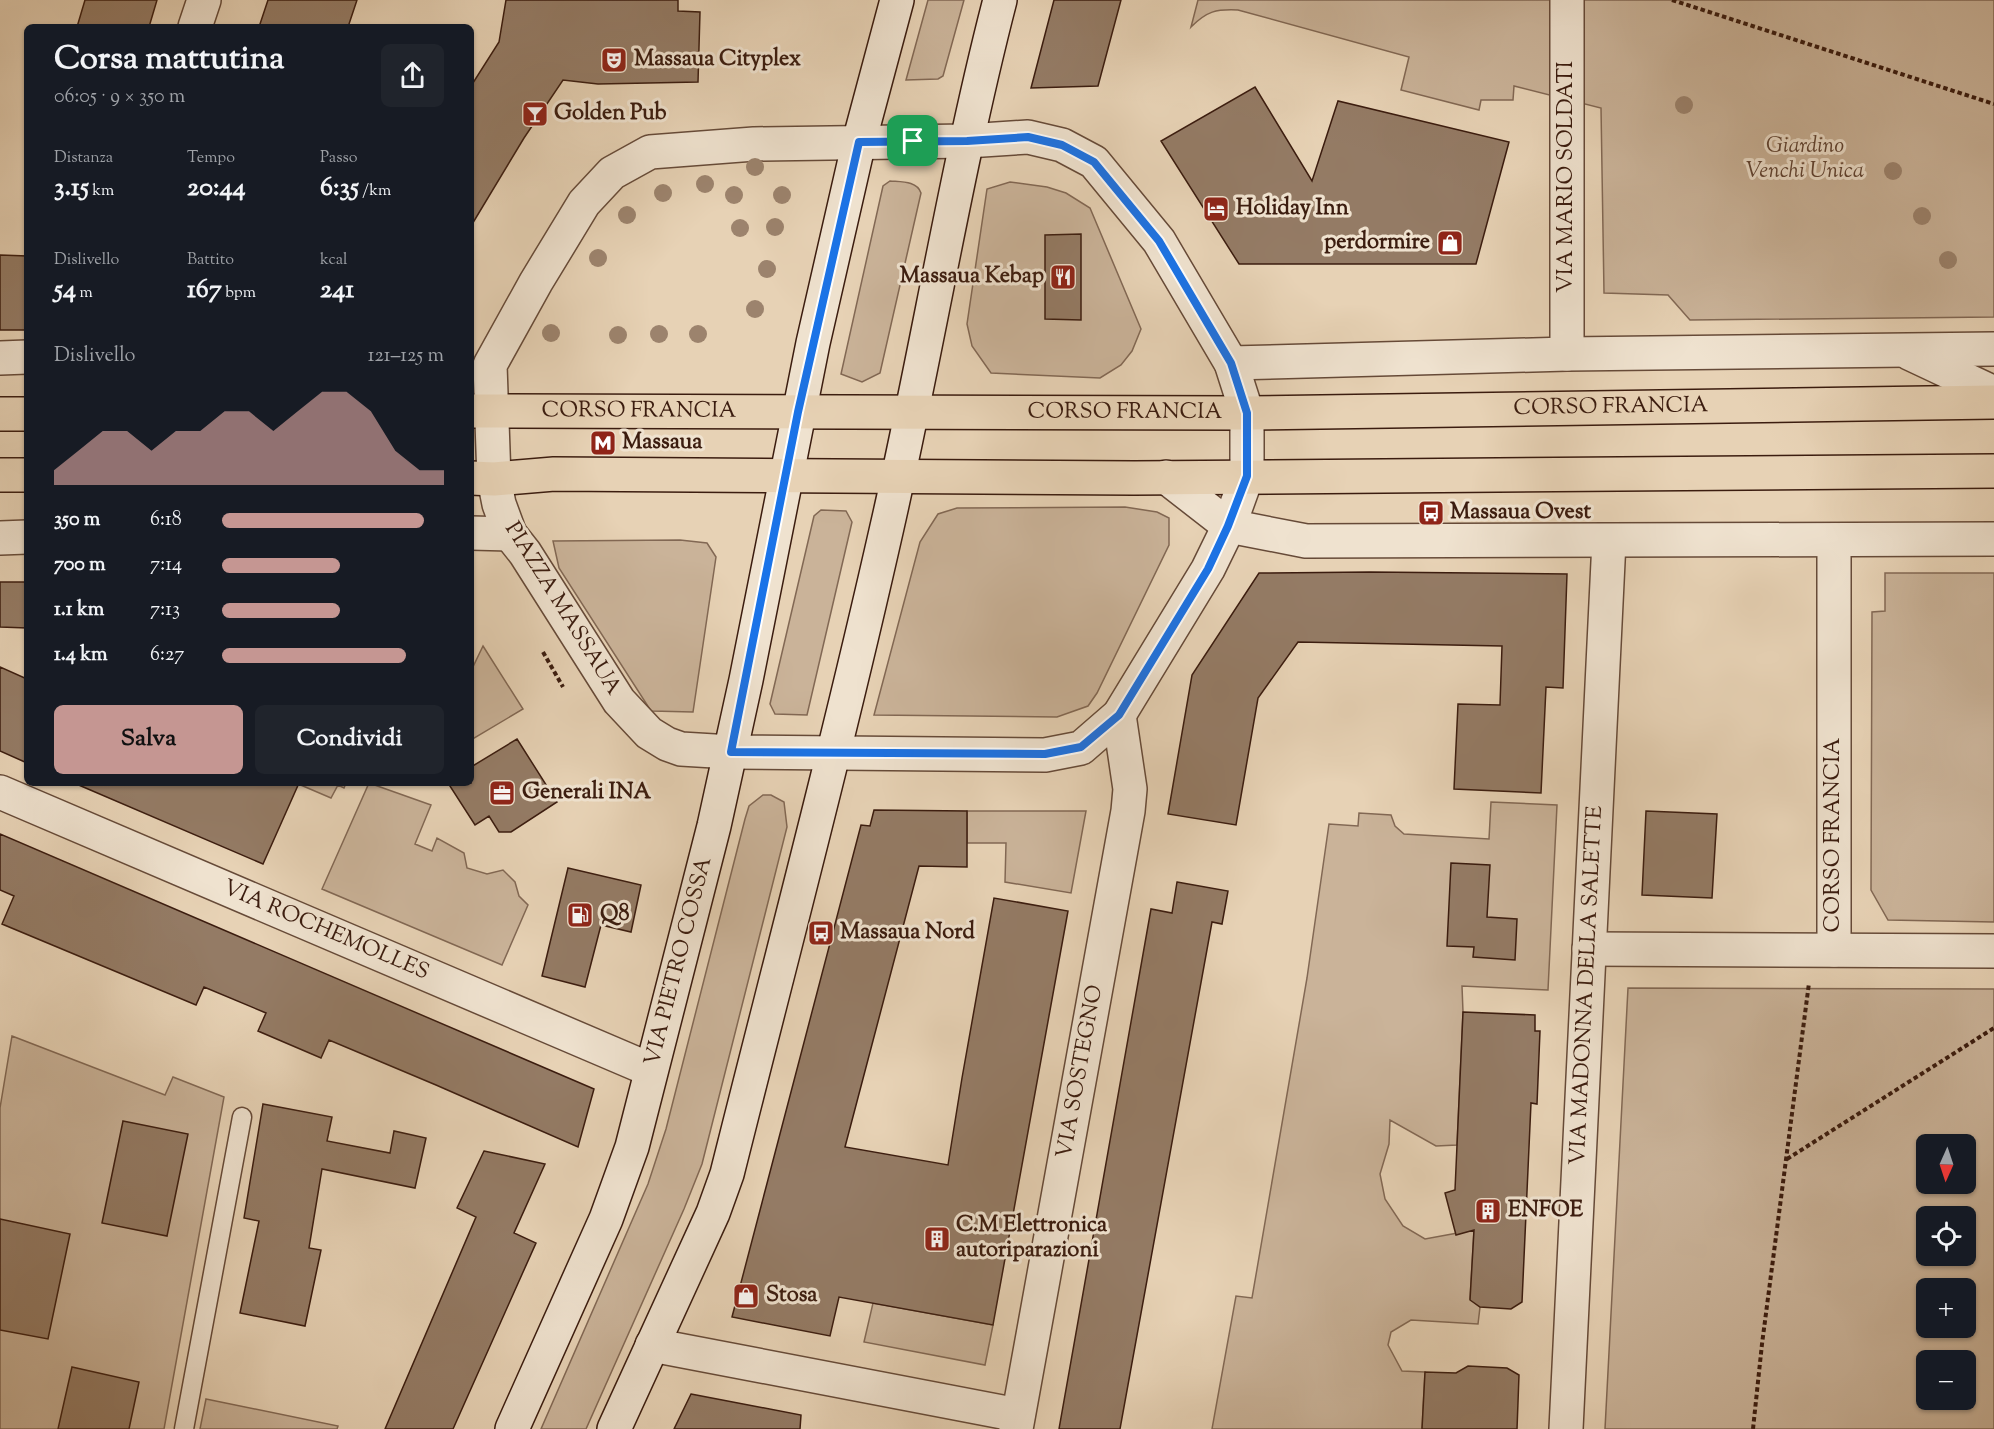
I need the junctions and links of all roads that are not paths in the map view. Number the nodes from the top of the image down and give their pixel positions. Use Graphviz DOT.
graph roads {
  1 [pos="204,0"];
  2 [pos="897,0"];
  3 [pos="1000,0"];
  4 [pos="1567,0"];
  5 [pos="196,24"];
  6 [pos="967,141"];
  7 [pos="859,142"];
  8 [pos="1994,349"];
  9 [pos="1903,351"];
  10 [pos="1568,354"];
  11 [pos="24,357"];
  12 [pos="0,358"];
  13 [pos="1231,363"];
  14 [pos="481,365"];
  15 [pos="1994,393"];
  16 [pos="1994,402"];
  17 [pos="481,411"];
  18 [pos="798,412"];
  19 [pos="911,413"];
  20 [pos="1247,413"];
  21 [pos="0,414"];
  22 [pos="24,414"];
  23 [pos="1994,471"];
  24 [pos="0,475"];
  25 [pos="24,475"];
  26 [pos="786,475"];
  27 [pos="897,476"];
  28 [pos="1247,476"];
  29 [pos="1166,477"];
  30 [pos="479,484"];
  31 [pos="1228,526"];
  32 [pos="474,533"];
  33 [pos="510,534"];
  34 [pos="24,537"];
  35 [pos="0,538"];
  36 [pos="1994,539"];
  37 [pos="1834,540"];
  38 [pos="1609,541"];
  39 [pos="1119,715"];
  40 [pos="731,752"];
  41 [pos="832,752"];
  42 [pos="0,792"];
  43 [pos="1589,949"];
  44 [pos="1824,950"];
  45 [pos="1994,951"];
  46 [pos="651,1070"];
  47 [pos="242,1117"];
  48 [pos="651,1345"];
  49 [pos="1017,1422"];
  50 [pos="183,1429"];
  51 [pos="512,1429"];
  52 [pos="614,1429"];
  53 [pos="1566,1429"];
  1 -- 5 [label="street"];
  2 -- 7 [label="street, VIA PIETRO COSSA"];
  3 -- 6 [label="street"];
  4 -- 10 [label="street, VIA MARIO SOLDATI"];
  6 -- 7 [label="street, PIAZZA MASSAUA"];
  6 -- 13 [label="street, PIAZZA MASSAUA"];
  6 -- 19 [label="street"];
  7 -- 14 [label="street, PIAZZA MASSAUA"];
  7 -- 18 [label="street, VIA PIETRO COSSA"];
  8 -- 9 [label="street"];
  9 -- 10 [label="street"];
  9 -- 15 [label="street"];
  10 -- 13 [label="street"];
  11 -- 12 [label="street"];
  13 -- 20 [label="street, PIAZZA MASSAUA"];
  14 -- 17 [label="street, PIAZZA MASSAUA"];
  16 -- 20 [label="main road, CORSO FRANCIA"];
  17 -- 18 [label="main road, CORSO FRANCIA"];
  17 -- 30 [label="street, PIAZZA MASSAUA"];
  18 -- 19 [label="main road, CORSO FRANCIA"];
  18 -- 26 [label="street, VIA PIETRO COSSA"];
  19 -- 20 [label="main road, CORSO FRANCIA"];
  19 -- 27 [label="street"];
  20 -- 28 [label="street, PIAZZA MASSAUA"];
  21 -- 22 [label="main road"];
  23 -- 28 [label="main road"];
  24 -- 25 [label="main road"];
  26 -- 27 [label="main road"];
  26 -- 30 [label="main road"];
  26 -- 40 [label="street, VIA PIETRO COSSA"];
  27 -- 29 [label="main road"];
  27 -- 41 [label="street"];
  28 -- 29 [label="main road"];
  28 -- 31 [label="street, PIAZZA MASSAUA"];
  29 -- 31 [label="street"];
  30 -- 33 [label="street, PIAZZA MASSAUA"];
  31 -- 38 [label="street"];
  31 -- 39 [label="street, PIAZZA MASSAUA"];
  32 -- 33 [label="street"];
  33 -- 40 [label="street, PIAZZA MASSAUA"];
  34 -- 35 [label="street"];
  36 -- 37 [label="street"];
  37 -- 38 [label="street"];
  37 -- 44 [label="street, CORSO FRANCIA"];
  38 -- 43 [label="street, VIA MADONNA DELLA SALETTE"];
  39 -- 41 [label="street, PIAZZA MASSAUA"];
  39 -- 49 [label="street, VIA SOSTEGNO"];
  40 -- 41 [label="street, PIAZZA MASSAUA"];
  40 -- 46 [label="street, VIA PIETRO COSSA"];
  41 -- 48 [label="street"];
  42 -- 46 [label="street, VIA ROCHEMOLLES"];
  43 -- 44 [label="street"];
  43 -- 53 [label="street, VIA MADONNA DELLA SALETTE"];
  44 -- 45 [label="street"];
  46 -- 51 [label="street, VIA PIETRO COSSA"];
  47 -- 50 [label="lane"];
  48 -- 49 [label="street"];
  48 -- 52 [label="street"];
}
